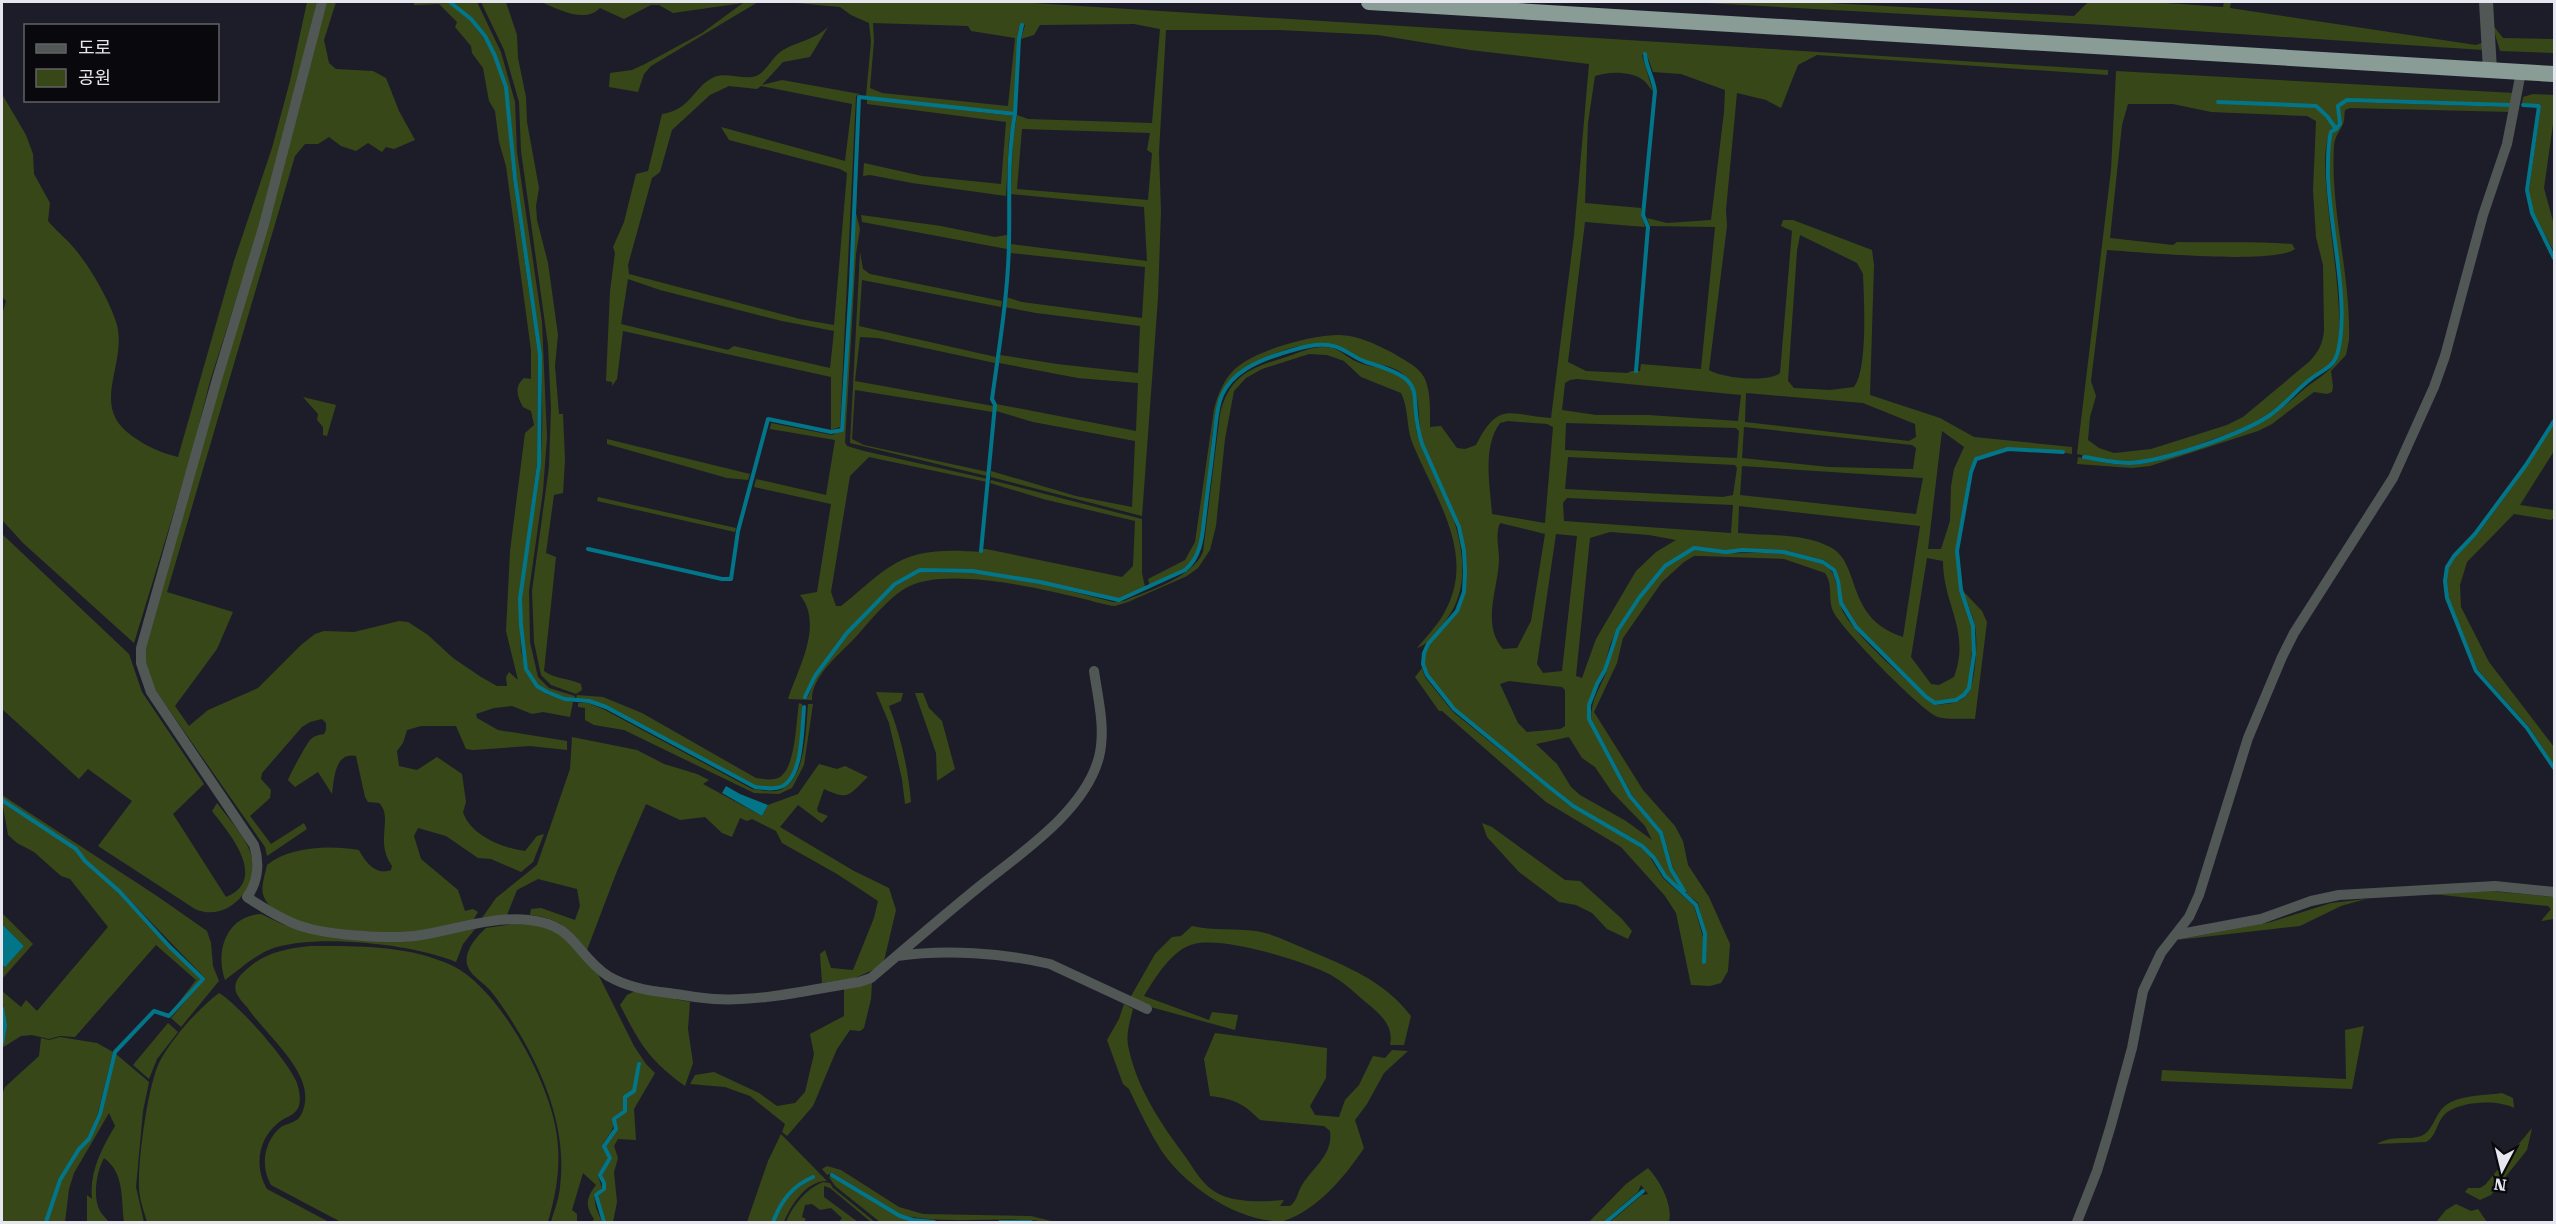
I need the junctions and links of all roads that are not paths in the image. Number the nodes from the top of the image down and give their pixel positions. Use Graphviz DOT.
graph roads {
  1 [pos="322,2"];
  2 [pos="1369,2"];
  3 [pos="2487,2"];
  4 [pos="2490,70"];
  5 [pos="2521,72"];
  6 [pos="2554,74"];
  7 [pos="1094,671"];
  8 [pos="2554,892"];
  9 [pos="2175,935"];
  10 [pos="896,956"];
  11 [pos="1147,1009"];
  12 [pos="2077,1222"];
  1 -- 10 [label="street"];
  2 -- 4 [label="highway"];
  3 -- 4 [label="street"];
  4 -- 5 [label="highway"];
  5 -- 6 [label="highway"];
  5 -- 9 [label="street"];
  7 -- 10 [label="street"];
  8 -- 9 [label="street"];
  9 -- 12 [label="street"];
  10 -- 11 [label="street"];
}
